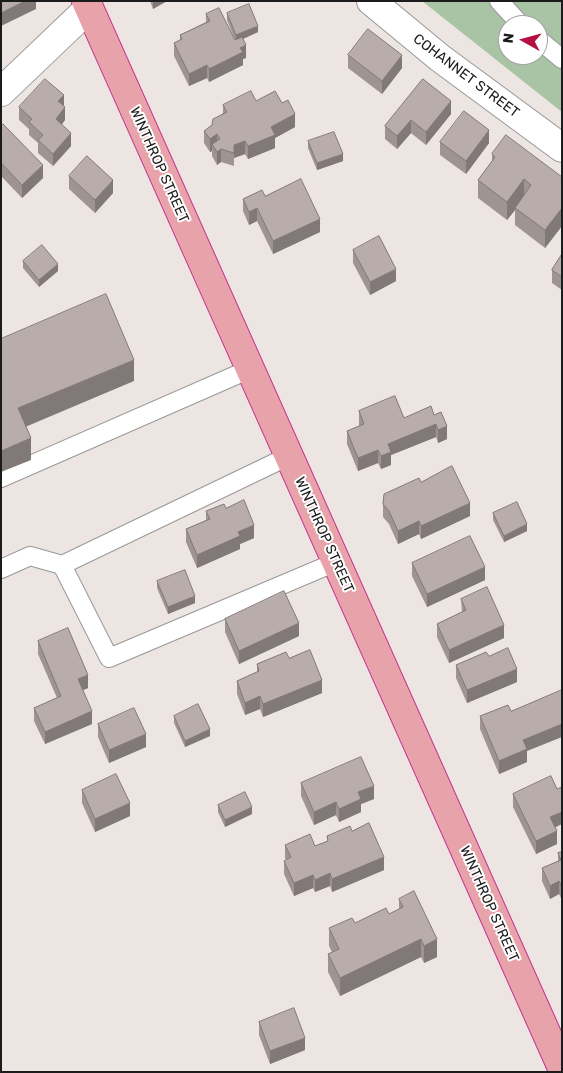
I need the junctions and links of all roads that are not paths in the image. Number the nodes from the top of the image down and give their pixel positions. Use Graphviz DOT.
graph roads {
  1 [pos="371,1"];
  2 [pos="499,1"];
  3 [pos="88,5"];
  4 [pos="512,15"];
  5 [pos="548,47"];
  6 [pos="562,59"];
  7 [pos="1,92"];
  8 [pos="562,148"];
  9 [pos="250,369"];
  10 [pos="289,456"];
  11 [pos="1,478"];
  12 [pos="336,562"];
  13 [pos="62,565"];
  14 [pos="1,569"];
  15 [pos="562,1068"];
  1 -- 8 [label="street, COHANNET STREET"];
  2 -- 4 [label="lane"];
  3 -- 7 [label="street"];
  3 -- 9 [label="highway, WINTHROP STREET"];
  5 -- 6 [label="lane"];
  9 -- 10 [label="highway, WINTHROP STREET"];
  9 -- 11 [label="lane"];
  10 -- 12 [label="highway, WINTHROP STREET"];
  10 -- 13 [label="lane"];
  12 -- 13 [label="lane"];
  12 -- 15 [label="highway, WINTHROP STREET"];
  13 -- 14 [label="lane"];
}
